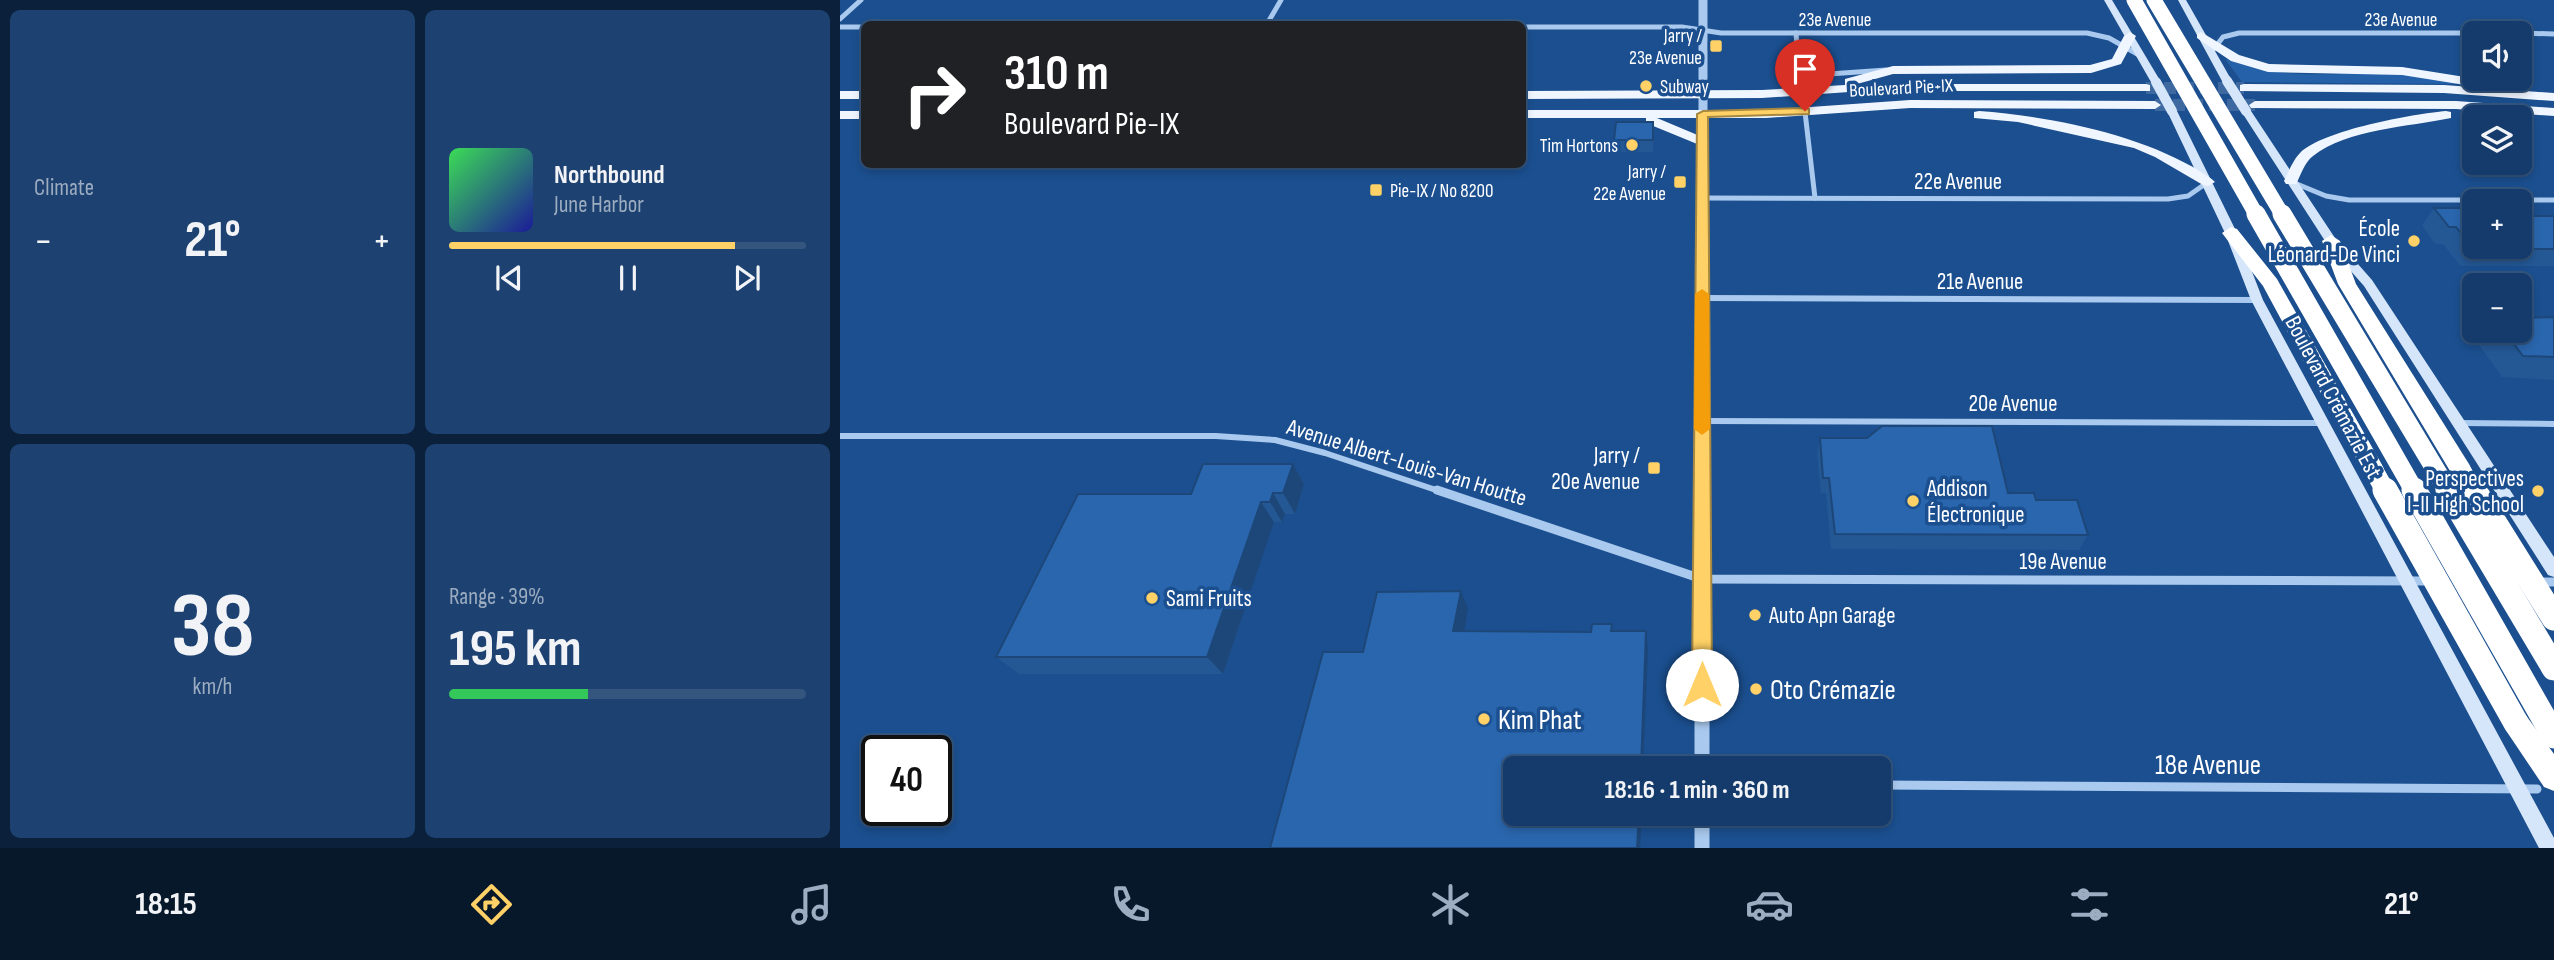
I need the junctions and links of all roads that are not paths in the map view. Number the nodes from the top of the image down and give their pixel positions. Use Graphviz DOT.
graph roads {
  1 [pos="861,0"];
  2 [pos="1281,0"];
  3 [pos="1703,0"];
  4 [pos="2108,0"];
  5 [pos="2134,0"];
  6 [pos="2154,0"];
  7 [pos="2182,0"];
  8 [pos="840,19"];
  9 [pos="1269,21"];
  10 [pos="840,27"];
  11 [pos="861,27"];
  12 [pos="1526,27"];
  13 [pos="1703,31"];
  14 [pos="1796,33"];
  15 [pos="2462,33"];
  16 [pos="2532,33"];
  17 [pos="2554,34"];
  18 [pos="2201,36"];
  19 [pos="2128,41"];
  20 [pos="2213,50"];
  21 [pos="1893,70"];
  22 [pos="2151,85"];
  23 [pos="2244,88"];
  24 [pos="1836,89"];
  25 [pos="2495,92"];
  26 [pos="840,95"];
  27 [pos="861,95"];
  28 [pos="1526,95"];
  29 [pos="1703,95"];
  30 [pos="2554,97"];
  31 [pos="2155,105"];
  32 [pos="2462,106"];
  33 [pos="1861,107"];
  34 [pos="2251,108"];
  35 [pos="2532,110"];
  36 [pos="1805,111"];
  37 [pos="2554,112"];
  38 [pos="1526,114"];
  39 [pos="1703,114"];
  40 [pos="840,115"];
  41 [pos="861,115"];
  42 [pos="1638,115"];
  43 [pos="2462,116"];
  44 [pos="1702,142"];
  45 [pos="2291,181"];
  46 [pos="2208,182"];
  47 [pos="1703,198"];
  48 [pos="1815,198"];
  49 [pos="2554,200"];
  50 [pos="2231,233"];
  51 [pos="2331,241"];
  52 [pos="1702,298"];
  53 [pos="2257,300"];
  54 [pos="1702,421"];
  55 [pos="2323,423"];
  56 [pos="2459,423"];
  57 [pos="2554,424"];
  58 [pos="840,436"];
  59 [pos="2554,570"];
  60 [pos="1702,579"];
  61 [pos="2406,582"];
  62 [pos="2424,582"];
  63 [pos="2544,582"];
  64 [pos="2554,582"];
  65 [pos="2554,618"];
  66 [pos="2554,668"];
  67 [pos="2554,736"];
  68 [pos="1702,756"];
  69 [pos="2546,783"];
  70 [pos="1891,785"];
  71 [pos="2517,789"];
  72 [pos="1702,826"];
  73 [pos="1702,848"];
  74 [pos="2549,848"];
  1 -- 8 [label="street"];
  2 -- 9 [label="street"];
  3 -- 13 [label="street"];
  4 -- 19 [label="main road, Boulevard Crémazie Est"];
  5 -- 67 [label="highway, bridge"];
  6 -- 66 [label="highway, bridge"];
  7 -- 18 [label="main road"];
  10 -- 11 [label="street"];
  12 -- 13 [label="street, 23e Avenue"];
  13 -- 14 [label="street, 23e Avenue"];
  13 -- 29 [label="street"];
  14 -- 19 [label="street, 23e Avenue"];
  14 -- 21 [label="street"];
  15 -- 20 [label="street, 23e Avenue"];
  16 -- 17 [label="street"];
  18 -- 20 [label="main road"];
  19 -- 21 [label="main road"];
  19 -- 22 [label="main road, Boulevard Crémazie Est"];
  20 -- 25 [label="main road"];
  20 -- 34 [label="main road, bridge"];
  21 -- 24 [label="main road"];
  22 -- 24 [label="main road, Boulevard Pie-IX"];
  22 -- 46 [label="main road, Boulevard Crémazie Est, bridge"];
  23 -- 25 [label="main road"];
  24 -- 29 [label="main road, Boulevard Pie-IX"];
  25 -- 30 [label="main road"];
  26 -- 27 [label="main road"];
  28 -- 29 [label="main road, Boulevard Pie-IX"];
  29 -- 39 [label="street"];
  31 -- 33 [label="main road, Boulevard Pie-IX"];
  32 -- 34 [label="main road"];
  33 -- 36 [label="main road, Boulevard Pie-IX"];
  33 -- 46 [label="main road"];
  34 -- 45 [label="main road"];
  35 -- 37 [label="main road"];
  36 -- 39 [label="main road, Boulevard Pie-IX"];
  36 -- 48 [label="street"];
  38 -- 42 [label="main road, Boulevard Pie-IX"];
  39 -- 42 [label="main road, Boulevard Pie-IX"];
  39 -- 44 [label="street"];
  40 -- 41 [label="main road"];
  42 -- 44 [label="main road"];
  43 -- 45 [label="main road"];
  44 -- 47 [label="street"];
  45 -- 49 [label="street"];
  45 -- 51 [label="main road"];
  46 -- 48 [label="street, 22e Avenue"];
  46 -- 50 [label="main road, Boulevard Crémazie Est"];
  47 -- 48 [label="street, 22e Avenue"];
  47 -- 52 [label="street"];
  50 -- 53 [label="main road, Boulevard Crémazie Est"];
  50 -- 69 [label="highway, bridge"];
  51 -- 56 [label="main road"];
  51 -- 65 [label="highway, bridge"];
  52 -- 53 [label="street, 21e Avenue"];
  52 -- 54 [label="street"];
  53 -- 55 [label="main road, Boulevard Crémazie Est"];
  54 -- 55 [label="street, 20e Avenue"];
  54 -- 60 [label="street"];
  55 -- 61 [label="main road, Boulevard Crémazie Est"];
  56 -- 57 [label="street"];
  56 -- 59 [label="main road"];
  58 -- 60 [label="street, Avenue Albert-Louis-Van Houtte"];
  60 -- 61 [label="street, 19e Avenue"];
  60 -- 68 [label="street"];
  61 -- 62 [label="street, 19e Avenue"];
  61 -- 71 [label="main road, Boulevard Crémazie Est"];
  63 -- 64 [label="street"];
  69 -- 71 [label="street, 18e Avenue"];
  70 -- 71 [label="street, 18e Avenue"];
  71 -- 74 [label="main road, Boulevard Crémazie Est"];
  72 -- 73 [label="street"];
}
